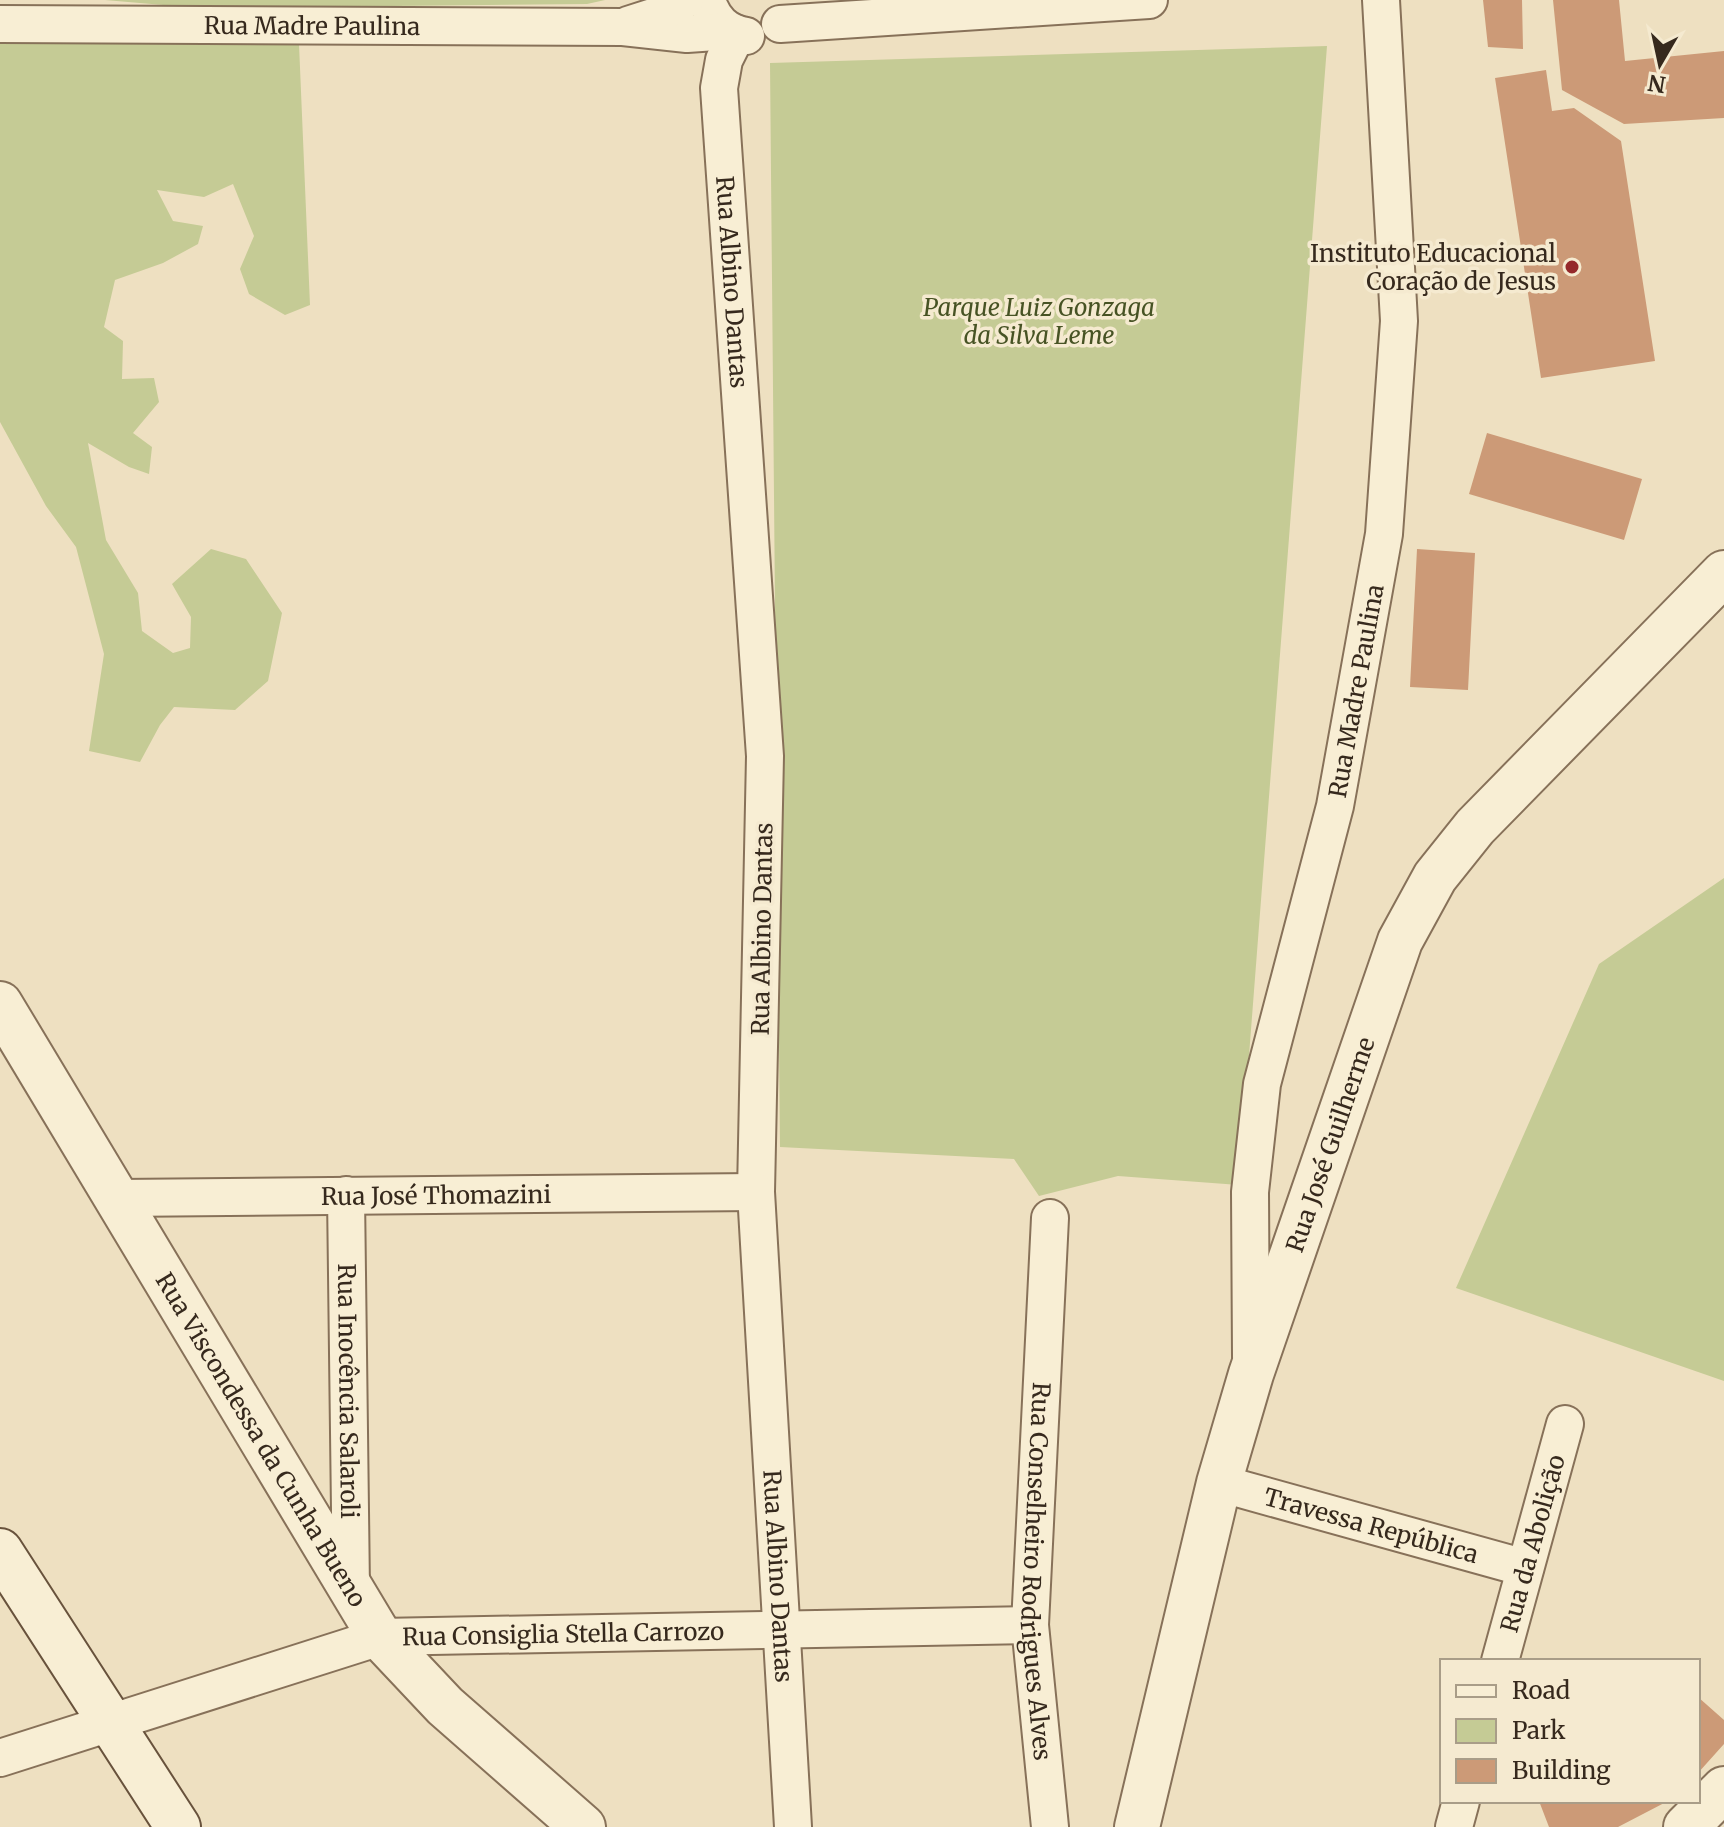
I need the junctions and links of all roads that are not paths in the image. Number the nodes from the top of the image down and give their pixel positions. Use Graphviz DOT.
graph roads {
  1 [pos="685,0"];
  2 [pos="707,0"];
  3 [pos="1149,0"];
  4 [pos="1381,0"];
  5 [pos="786,12"];
  6 [pos="18,16"];
  7 [pos="623,27"];
  8 [pos="733,33"];
  9 [pos="1724,573"];
  10 [pos="0,1004"];
  11 [pos="756,1192"];
  12 [pos="346,1195"];
  13 [pos="118,1198"];
  14 [pos="1050,1218"];
  15 [pos="1251,1374"];
  16 [pos="1565,1424"];
  17 [pos="1219,1483"];
  18 [pos="0,1551"];
  19 [pos="1525,1568"];
  20 [pos="351,1589"];
  21 [pos="1030,1625"];
  22 [pos="782,1628"];
  23 [pos="380,1637"];
  24 [pos="1501,1659"];
  25 [pos="111,1721"];
  26 [pos="0,1758"];
  27 [pos="1724,1789"];
  28 [pos="1460,1803"];
  29 [pos="178,1827"];
  30 [pos="583,1827"];
  31 [pos="793,1827"];
  32 [pos="1050,1827"];
  33 [pos="1137,1827"];
  34 [pos="1454,1827"];
  35 [pos="1686,1827"];
  1 -- 7 [label="street, Rua Madre Paulina"];
  2 -- 8 [label="street"];
  3 -- 5 [label="street"];
  4 -- 15 [label="street, Rua Madre Paulina"];
  5 -- 8 [label="street, Rua Madre Paulina"];
  6 -- 7 [label="street, Rua Madre Paulina"];
  7 -- 8 [label="street, Rua Madre Paulina"];
  8 -- 11 [label="street, Rua Albino Dantas"];
  9 -- 15 [label="street, Rua José Guilherme"];
  10 -- 13 [label="street, Rua Viscondessa da Cunha Bueno"];
  11 -- 12 [label="street, Rua José Thomazini"];
  11 -- 22 [label="street, Rua Albino Dantas"];
  12 -- 13 [label="street, Rua José Thomazini"];
  12 -- 20 [label="street, Rua Inocência Salaroli"];
  13 -- 20 [label="street, Rua Viscondessa da Cunha Bueno"];
  14 -- 21 [label="street, Rua Conselheiro Rodrigues Alves"];
  15 -- 17 [label="street, Rua José Guilherme"];
  16 -- 19 [label="street, Rua da Abolição"];
  17 -- 19 [label="street, Travessa República"];
  17 -- 33 [label="street, Rua José Guilherme"];
  18 -- 25 [label="street"];
  19 -- 24 [label="street, Rua da Abolição"];
  20 -- 23 [label="street, Rua Viscondessa da Cunha Bueno"];
  21 -- 22 [label="street, Rua Consiglia Stella Carrozo"];
  21 -- 32 [label="street, Rua Conselheiro Rodrigues Alves"];
  22 -- 23 [label="street, Rua Consiglia Stella Carrozo"];
  22 -- 31 [label="street, Rua Albino Dantas"];
  23 -- 25 [label="street, Rua Consiglia Stella Carrozo"];
  23 -- 30 [label="street, Rua Viscondessa da Cunha Bueno"];
  25 -- 26 [label="street, Rua Consiglia Stella Carrozo"];
  25 -- 29 [label="street"];
  27 -- 35 [label="street"];
  28 -- 34 [label="street"];
}
